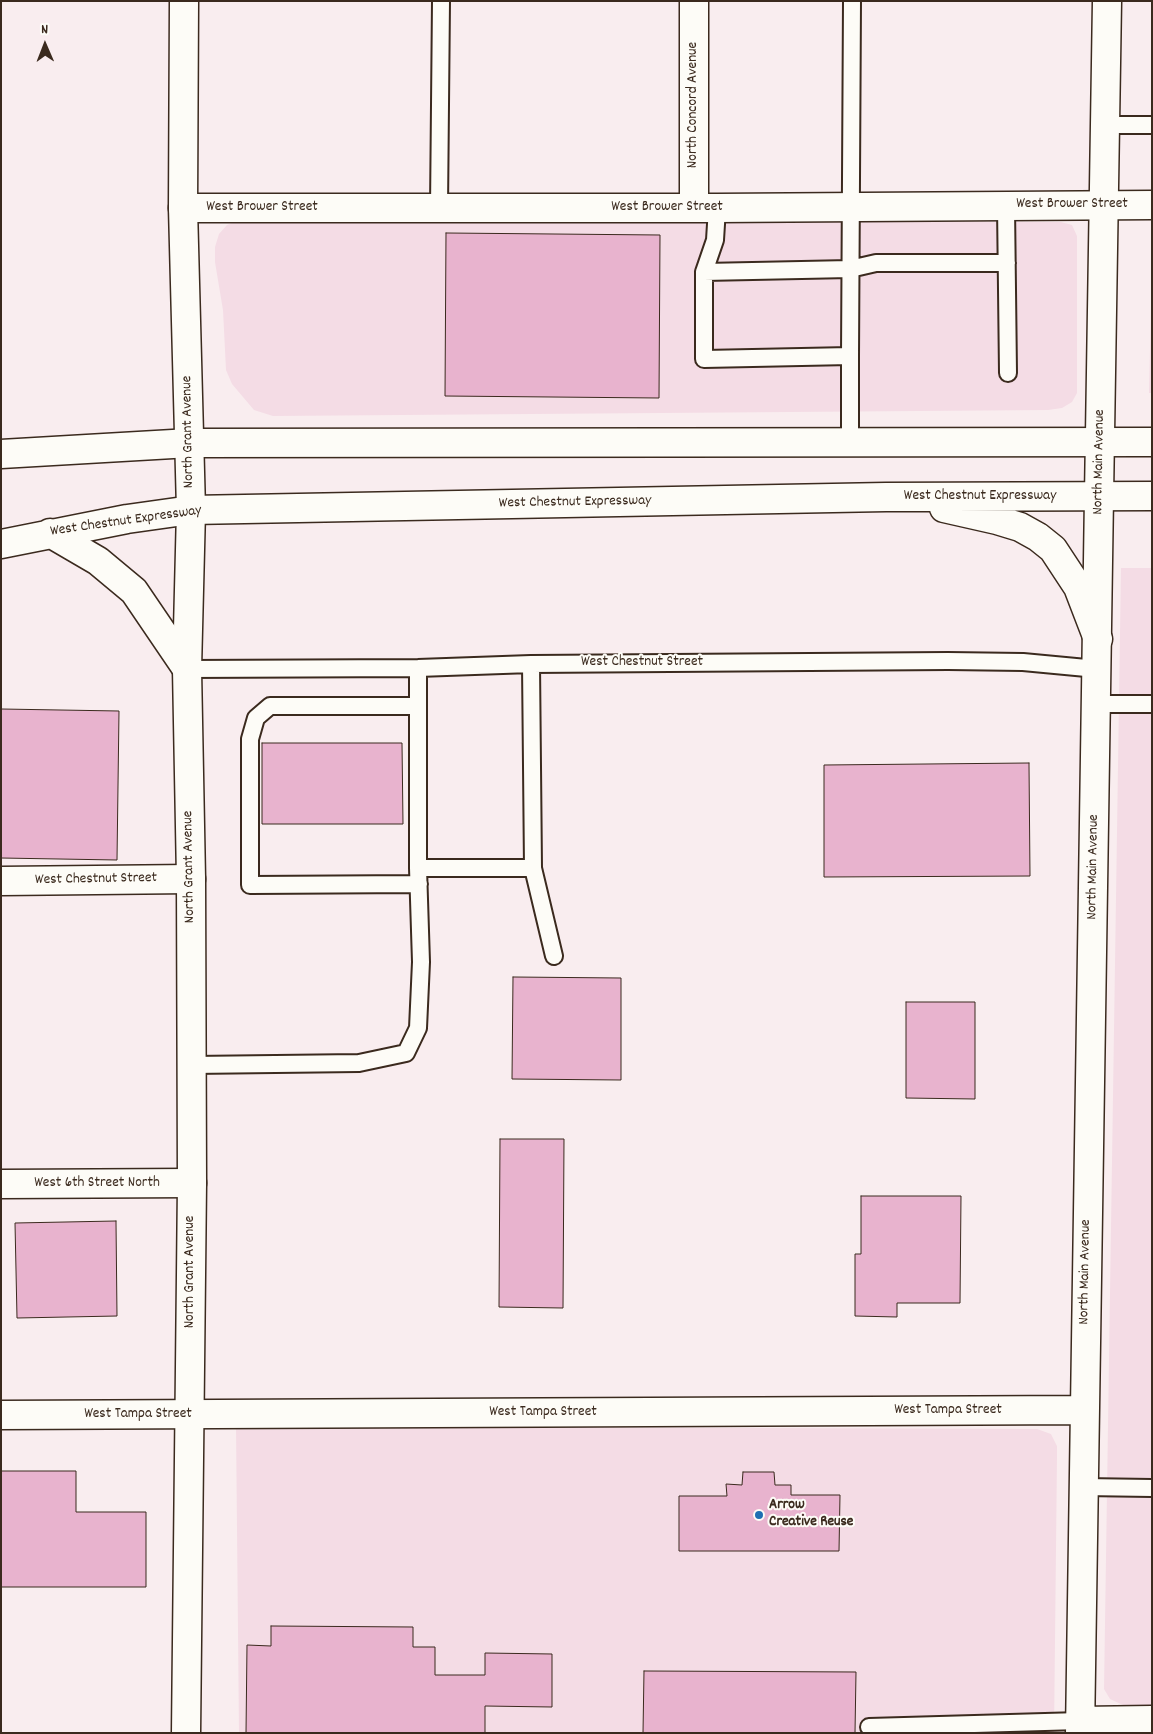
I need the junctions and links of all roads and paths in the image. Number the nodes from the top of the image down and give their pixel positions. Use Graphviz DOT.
graph roads {
  1 [pos="184,1"];
  2 [pos="441,1"];
  3 [pos="694,1"];
  4 [pos="852,1"];
  5 [pos="1106,1"];
  6 [pos="1152,124"];
  7 [pos="1104,125"];
  8 [pos="1104,205"];
  9 [pos="1152,205"];
  10 [pos="1006,206"];
  11 [pos="852,207"];
  12 [pos="183,208"];
  13 [pos="439,208"];
  14 [pos="706,208"];
  15 [pos="1007,263"];
  16 [pos="850,268"];
  17 [pos="704,272"];
  18 [pos="850,356"];
  19 [pos="1008,373"];
  20 [pos="850,442"];
  21 [pos="1100,442"];
  22 [pos="1152,442"];
  23 [pos="190,443"];
  24 [pos="1,454"];
  25 [pos="1099,496"];
  26 [pos="1152,496"];
  27 [pos="886,497"];
  28 [pos="191,510"];
  29 [pos="50,533"];
  30 [pos="1,544"];
  31 [pos="1098,639"];
  32 [pos="531,664"];
  33 [pos="418,668"];
  34 [pos="188,669"];
  35 [pos="1097,669"];
  36 [pos="1097,704"];
  37 [pos="1152,704"];
  38 [pos="418,706"];
  39 [pos="534,868"];
  40 [pos="419,876"];
  41 [pos="191,879"];
  42 [pos="1,881"];
  43 [pos="554,956"];
  44 [pos="192,1065"];
  45 [pos="192,1183"];
  46 [pos="1,1184"];
  47 [pos="1084,1410"];
  48 [pos="1,1415"];
  49 [pos="190,1415"];
  50 [pos="1083,1487"];
  51 [pos="1152,1488"];
  52 [pos="1152,1720"];
  53 [pos="869,1727"];
  54 [pos="1080,1727"];
  55 [pos="186,1733"];
  1 -- 12 [label="main road, North Grant Avenue"];
  2 -- 13 [label="lane"];
  3 -- 14 [label="main road, North Concord Avenue"];
  4 -- 11 [label="lane"];
  5 -- 7 [label="main road, North Main Avenue"];
  6 -- 7 [label="lane"];
  7 -- 8 [label="main road, North Main Avenue"];
  8 -- 9 [label="main road, West Brower Street"];
  8 -- 10 [label="main road, West Brower Street"];
  8 -- 21 [label="main road, North Main Avenue"];
  10 -- 11 [label="main road, West Brower Street"];
  10 -- 15 [label="lane"];
  11 -- 14 [label="main road, West Brower Street"];
  11 -- 16 [label="lane"];
  12 -- 13 [label="main road, West Brower Street"];
  12 -- 23 [label="main road, North Grant Avenue"];
  13 -- 14 [label="main road, West Brower Street"];
  14 -- 17 [label="lane"];
  15 -- 16 [label="lane"];
  15 -- 19 [label="lane"];
  16 -- 17 [label="lane"];
  16 -- 18 [label="lane"];
  17 -- 18 [label="lane"];
  18 -- 20 [label="lane"];
  20 -- 21 [label="main road"];
  20 -- 23 [label="main road"];
  21 -- 22 [label="main road"];
  21 -- 25 [label="main road, North Main Avenue"];
  23 -- 24 [label="main road"];
  23 -- 28 [label="main road, North Grant Avenue"];
  25 -- 26 [label="main road, West Chestnut Expressway"];
  25 -- 27 [label="main road, West Chestnut Expressway"];
  25 -- 31 [label="main road, North Main Avenue"];
  27 -- 28 [label="main road, West Chestnut Expressway"];
  27 -- 31 [label="main road"];
  28 -- 29 [label="main road, West Chestnut Expressway"];
  28 -- 34 [label="main road, North Grant Avenue"];
  29 -- 30 [label="main road, West Chestnut Expressway"];
  29 -- 34 [label="main road"];
  31 -- 35 [label="main road, North Main Avenue"];
  32 -- 33 [label="lane, West Chestnut Street"];
  32 -- 35 [label="lane, West Chestnut Street"];
  32 -- 39 [label="lane"];
  33 -- 34 [label="lane, West Chestnut Street"];
  33 -- 38 [label="lane"];
  34 -- 41 [label="main road, North Grant Avenue"];
  35 -- 36 [label="main road, North Main Avenue"];
  36 -- 37 [label="lane"];
  36 -- 47 [label="main road, North Main Avenue"];
  38 -- 40 [label="lane"];
  38 -- 40 [label="lane"];
  39 -- 40 [label="lane"];
  39 -- 43 [label="lane"];
  40 -- 44 [label="lane"];
  41 -- 42 [label="main road, West Chestnut Street"];
  41 -- 44 [label="main road, North Grant Avenue"];
  44 -- 45 [label="main road, North Grant Avenue"];
  45 -- 46 [label="main road, West 6th Street North"];
  45 -- 49 [label="main road, North Grant Avenue"];
  47 -- 49 [label="main road, West Tampa Street"];
  47 -- 50 [label="main road, North Main Avenue"];
  48 -- 49 [label="main road, West Tampa Street"];
  49 -- 55 [label="main road, North Grant Avenue"];
  50 -- 51 [label="lane"];
  50 -- 54 [label="main road, North Main Avenue"];
  52 -- 54 [label="main road"];
  53 -- 54 [label="lane"];
}
